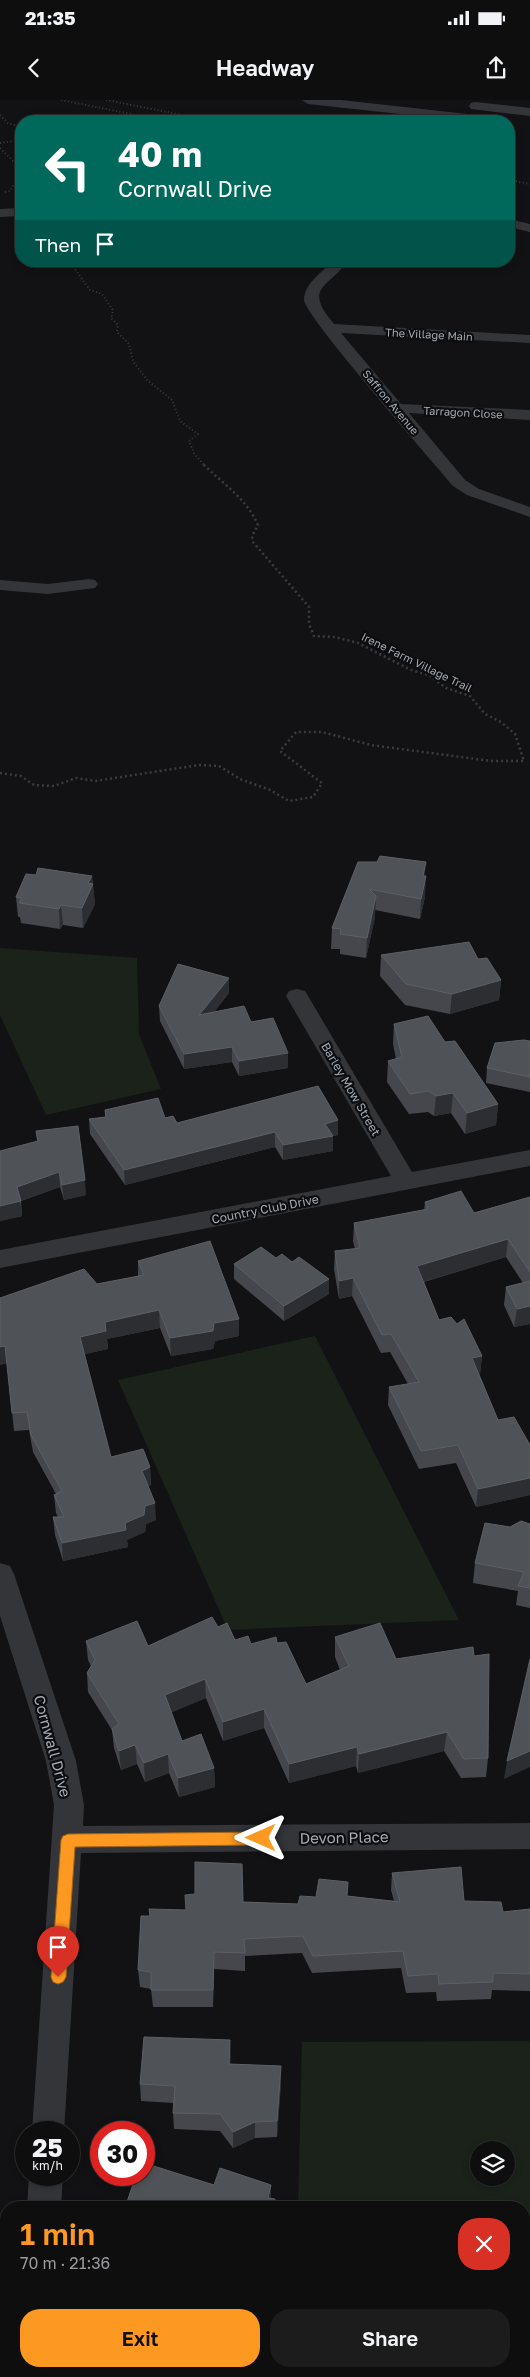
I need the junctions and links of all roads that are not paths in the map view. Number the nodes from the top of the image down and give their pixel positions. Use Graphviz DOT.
graph roads {
  1 [pos="308,100"];
  2 [pos="416,100"];
  3 [pos="530,112"];
  4 [pos="442,115"];
  5 [pos="516,123"];
  6 [pos="530,125"];
  7 [pos="15,212"];
  8 [pos="0,213"];
  9 [pos="515,224"];
  10 [pos="530,228"];
  11 [pos="334,267"];
  12 [pos="328,328"];
  13 [pos="530,339"];
  14 [pos="395,408"];
  15 [pos="530,416"];
  16 [pos="530,512"];
  17 [pos="88,584"];
  18 [pos="0,585"];
  19 [pos="297,996"];
  20 [pos="530,1158"];
  21 [pos="405,1182"];
  22 [pos="0,1259"];
  23 [pos="0,1574"];
  24 [pos="530,1836"];
  25 [pos="68,1840"];
  26 [pos="49,2121"];
  27 [pos="45,2186"];
  28 [pos="44,2201"];
  1 -- 4 [label="street"];
  2 -- 3 [label="street"];
  5 -- 6 [label="street"];
  7 -- 8 [label="street"];
  9 -- 10 [label="street"];
  11 -- 12 [label="street, Saffron Avenue"];
  12 -- 13 [label="street, The Village Main"];
  12 -- 14 [label="street, Saffron Avenue"];
  14 -- 15 [label="street, Tarragon Close"];
  14 -- 16 [label="street, Saffron Avenue"];
  17 -- 18 [label="street"];
  19 -- 21 [label="street, Barley Mow Street"];
  20 -- 21 [label="street, Country Club Drive"];
  21 -- 22 [label="street, Country Club Drive"];
  23 -- 25 [label="street, Cornwall Drive"];
  24 -- 25 [label="street, Devon Place"];
  25 -- 26 [label="street, Cornwall Drive"];
  27 -- 28 [label="street"];
}
